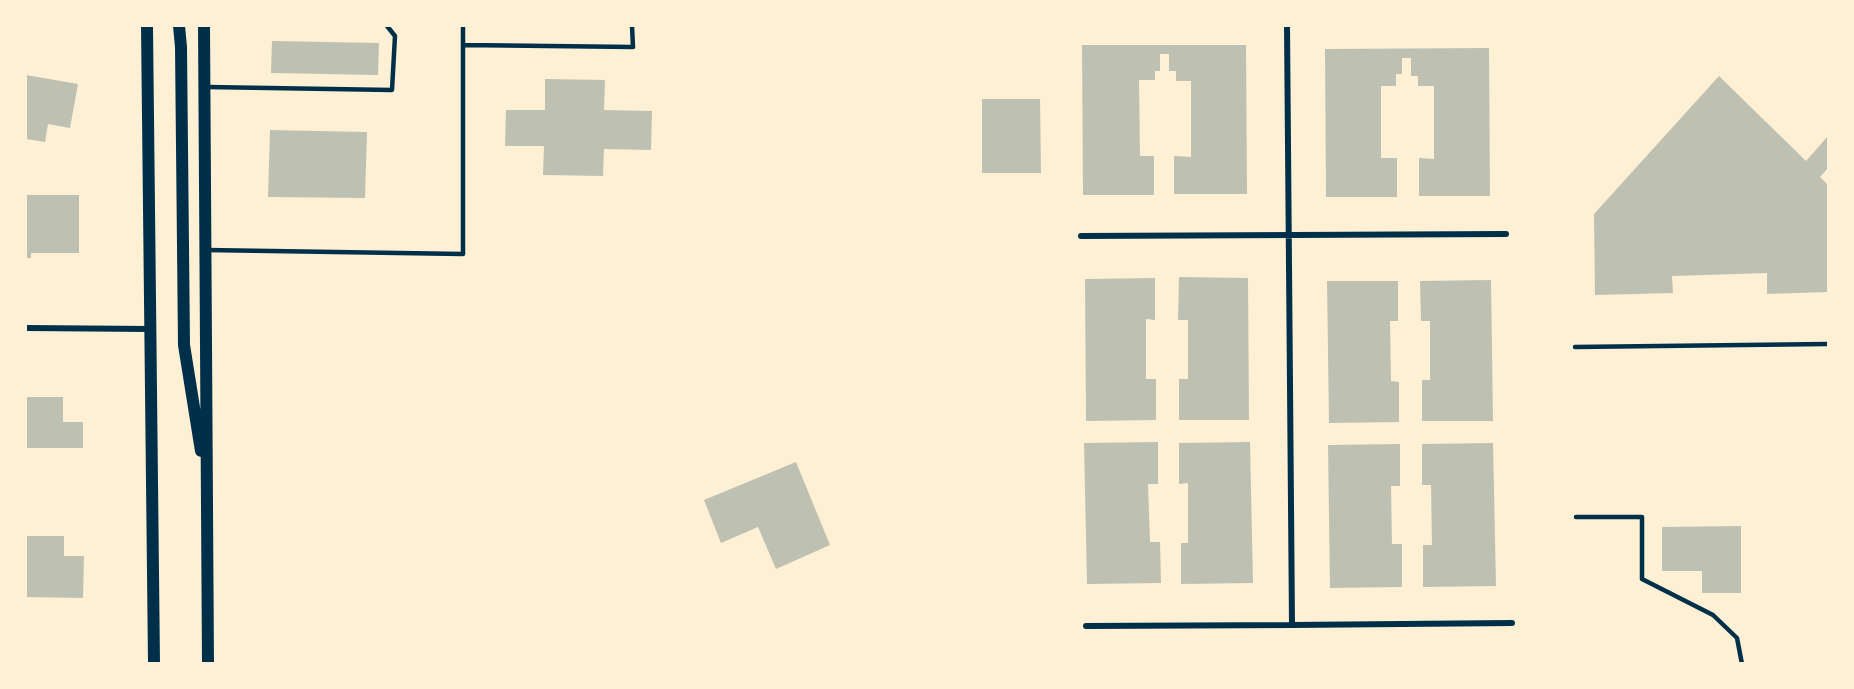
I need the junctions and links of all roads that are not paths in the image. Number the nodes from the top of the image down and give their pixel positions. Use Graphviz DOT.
graph roads {
  1 [pos="147,26"];
  2 [pos="179,26"];
  3 [pos="204,26"];
  4 [pos="387,26"];
  5 [pos="463,26"];
  6 [pos="632,26"];
  7 [pos="1287,26"];
  8 [pos="463,45"];
  9 [pos="204,87"];
  10 [pos="1506,234"];
  11 [pos="1289,235"];
  12 [pos="1081,236"];
  13 [pos="206,250"];
  14 [pos="26,328"];
  15 [pos="149,329"];
  16 [pos="1828,344"];
  17 [pos="1575,347"];
  18 [pos="207,488"];
  19 [pos="1576,517"];
  20 [pos="1512,623"];
  21 [pos="1293,625"];
  22 [pos="1086,626"];
  23 [pos="154,663"];
  24 [pos="208,663"];
  25 [pos="1742,663"];
  1 -- 15 [label="main road"];
  2 -- 18 [label="main road"];
  3 -- 9 [label="main road"];
  4 -- 9 [label="lane"];
  5 -- 8 [label="lane"];
  6 -- 8 [label="lane"];
  7 -- 11 [label="street"];
  8 -- 13 [label="lane"];
  9 -- 13 [label="main road"];
  10 -- 11 [label="street"];
  11 -- 12 [label="street"];
  11 -- 21 [label="street"];
  13 -- 18 [label="main road"];
  14 -- 15 [label="street"];
  15 -- 23 [label="main road"];
  16 -- 17 [label="lane"];
  18 -- 24 [label="main road"];
  19 -- 25 [label="lane"];
  20 -- 21 [label="street"];
  21 -- 22 [label="street"];
}
